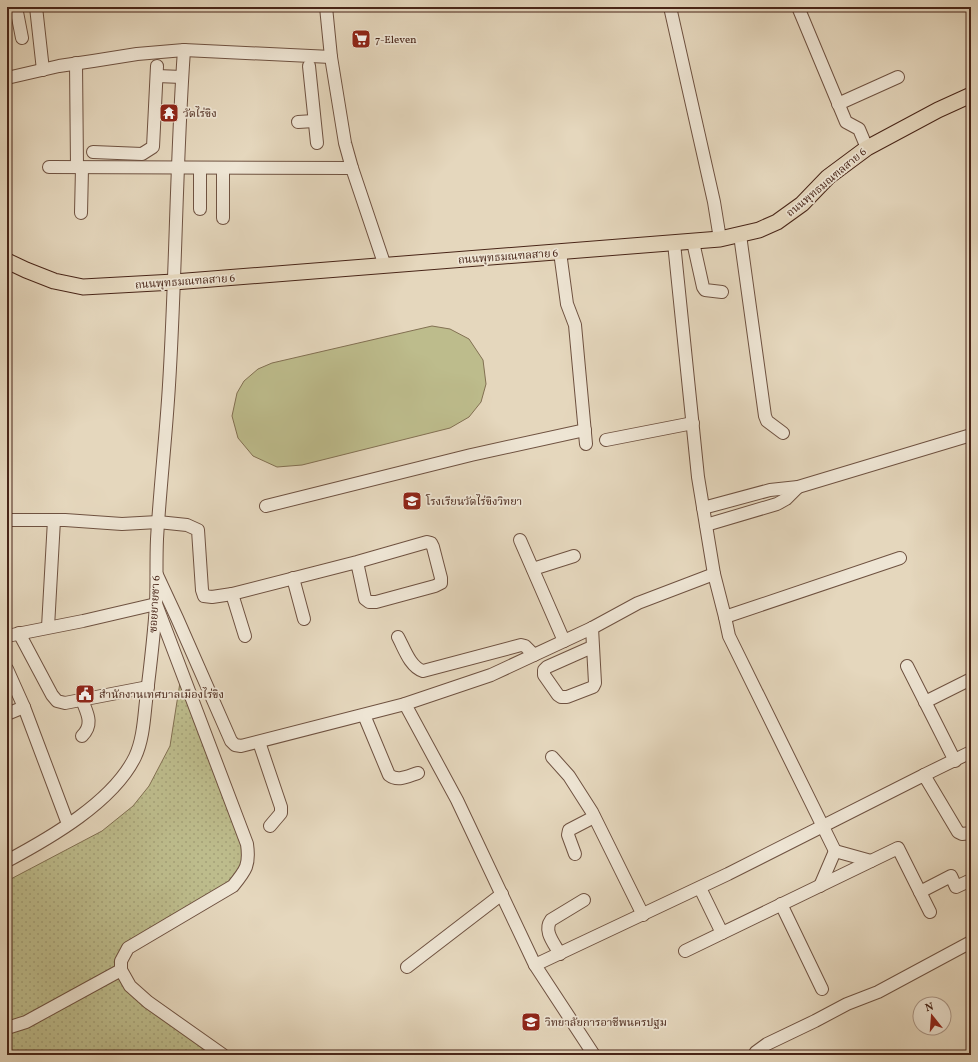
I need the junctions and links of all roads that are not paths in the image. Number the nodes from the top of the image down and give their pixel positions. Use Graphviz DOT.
graph roads {
  1 [pos="16,7"];
  2 [pos="36,7"];
  3 [pos="326,7"];
  4 [pos="670,7"];
  5 [pos="798,7"];
  6 [pos="22,38"];
  7 [pos="184,50"];
  8 [pos="331,57"];
  9 [pos="76,63"];
  10 [pos="309,66"];
  11 [pos="43,70"];
  12 [pos="182,77"];
  13 [pos="898,77"];
  14 [pos="7,78"];
  15 [pos="971,95"];
  16 [pos="838,104"];
  17 [pos="314,120"];
  18 [pos="298,122"];
  19 [pos="317,143"];
  20 [pos="867,148"];
  21 [pos="93,152"];
  22 [pos="49,167"];
  23 [pos="80,168"];
  24 [pos="179,168"];
  25 [pos="200,168"];
  26 [pos="223,168"];
  27 [pos="352,168"];
  28 [pos="200,209"];
  29 [pos="81,213"];
  30 [pos="223,218"];
  31 [pos="740,235"];
  32 [pos="720,239"];
  33 [pos="693,242"];
  34 [pos="674,243"];
  35 [pos="560,252"];
  36 [pos="7,261"];
  37 [pos="385,266"];
  38 [pos="174,282"];
  39 [pos="722,292"];
  40 [pos="693,423"];
  41 [pos="585,430"];
  42 [pos="783,432"];
  43 [pos="971,435"];
  44 [pos="606,440"];
  45 [pos="586,444"];
  46 [pos="798,487"];
  47 [pos="266,506"];
  48 [pos="703,508"];
  49 [pos="7,520"];
  50 [pos="54,520"];
  51 [pos="158,522"];
  52 [pos="706,525"];
  53 [pos="520,540"];
  54 [pos="574,556"];
  55 [pos="900,558"];
  56 [pos="357,562"];
  57 [pos="533,569"];
  58 [pos="155,572"];
  59 [pos="714,574"];
  60 [pos="293,578"];
  61 [pos="232,594"];
  62 [pos="156,604"];
  63 [pos="725,617"];
  64 [pos="304,619"];
  65 [pos="48,627"];
  66 [pos="592,628"];
  67 [pos="19,633"];
  68 [pos="7,636"];
  69 [pos="245,636"];
  70 [pos="398,637"];
  71 [pos="564,641"];
  72 [pos="592,647"];
  73 [pos="534,655"];
  74 [pos="907,666"];
  75 [pos="7,669"];
  76 [pos="971,679"];
  77 [pos="148,687"];
  78 [pos="82,700"];
  79 [pos="925,702"];
  80 [pos="405,704"];
  81 [pos="24,707"];
  82 [pos="7,714"];
  83 [pos="364,715"];
  84 [pos="82,736"];
  85 [pos="259,742"];
  86 [pos="971,752"];
  87 [pos="552,757"];
  88 [pos="955,761"];
  89 [pos="418,773"];
  90 [pos="924,775"];
  91 [pos="594,817"];
  92 [pos="68,824"];
  93 [pos="270,826"];
  94 [pos="824,826"];
  95 [pos="971,833"];
  96 [pos="836,851"];
  97 [pos="575,854"];
  98 [pos="7,861"];
  99 [pos="871,861"];
  100 [pos="971,880"];
  101 [pos="820,886"];
  102 [pos="700,888"];
  103 [pos="920,892"];
  104 [pos="502,894"];
  105 [pos="584,900"];
  106 [pos="781,904"];
  107 [pos="930,912"];
  108 [pos="643,915"];
  109 [pos="722,933"];
  110 [pos="971,942"];
  111 [pos="685,951"];
  112 [pos="560,954"];
  113 [pos="535,965"];
  114 [pos="407,967"];
  115 [pos="121,970"];
  116 [pos="822,989"];
  117 [pos="7,1028"];
  118 [pos="223,1055"];
  119 [pos="594,1055"];
  120 [pos="754,1055"];
  1 -- 6 [label="street"];
  2 -- 11 [label="street"];
  3 -- 8 [label="street"];
  4 -- 32 [label="street"];
  5 -- 16 [label="street"];
  7 -- 8 [label="street"];
  7 -- 9 [label="street"];
  7 -- 12 [label="street, ซอยยายชา 6"];
  8 -- 27 [label="street"];
  9 -- 11 [label="street"];
  9 -- 23 [label="street"];
  10 -- 17 [label="street"];
  11 -- 14 [label="street"];
  12 -- 21 [label="street"];
  12 -- 24 [label="street, ซอยยายชา 6"];
  13 -- 16 [label="street"];
  15 -- 20 [label="main road, ถนนพุทธมณฑลสาย 6"];
  16 -- 20 [label="street"];
  17 -- 18 [label="street"];
  17 -- 19 [label="street"];
  20 -- 31 [label="main road, ถนนพุทธมณฑลสาย 6"];
  22 -- 23 [label="street"];
  23 -- 24 [label="street"];
  23 -- 29 [label="street"];
  24 -- 25 [label="street"];
  24 -- 38 [label="street, ซอยยายชา 6"];
  25 -- 26 [label="street"];
  25 -- 28 [label="street"];
  26 -- 27 [label="street"];
  26 -- 30 [label="street"];
  27 -- 37 [label="street"];
  31 -- 32 [label="main road, ถนนพุทธมณฑลสาย 6"];
  31 -- 42 [label="street"];
  32 -- 33 [label="main road, ถนนพุทธมณฑลสาย 6"];
  33 -- 34 [label="main road, ถนนพุทธมณฑลสาย 6"];
  33 -- 39 [label="street"];
  34 -- 35 [label="main road, ถนนพุทธมณฑลสาย 6"];
  34 -- 40 [label="street"];
  35 -- 37 [label="main road, ถนนพุทธมณฑลสาย 6"];
  35 -- 41 [label="street"];
  36 -- 38 [label="main road, ถนนพุทธมณฑลสาย 6"];
  37 -- 38 [label="main road, ถนนพุทธมณฑลสาย 6"];
  38 -- 51 [label="street, ซอยยายชา 6"];
  40 -- 44 [label="street"];
  40 -- 48 [label="street"];
  41 -- 45 [label="street"];
  41 -- 47 [label="street"];
  43 -- 46 [label="street"];
  46 -- 48 [label="street"];
  46 -- 52 [label="street"];
  48 -- 52 [label="street"];
  49 -- 50 [label="street"];
  50 -- 51 [label="street"];
  50 -- 65 [label="street"];
  51 -- 58 [label="street, ซอยยายชา 6"];
  51 -- 61 [label="street"];
  52 -- 59 [label="street"];
  53 -- 57 [label="street"];
  54 -- 57 [label="street"];
  55 -- 63 [label="street"];
  56 -- 56 [label="street"];
  56 -- 60 [label="street"];
  57 -- 71 [label="street"];
  58 -- 62 [label="street, ซอยยายชา 6"];
  58 -- 85 [label="street"];
  59 -- 63 [label="street"];
  59 -- 66 [label="street"];
  60 -- 61 [label="street"];
  60 -- 64 [label="street"];
  61 -- 69 [label="street"];
  62 -- 65 [label="street"];
  62 -- 77 [label="street, ซอยยายชา 6"];
  62 -- 115 [label="street"];
  63 -- 94 [label="street"];
  65 -- 67 [label="street"];
  66 -- 71 [label="street"];
  66 -- 72 [label="street"];
  67 -- 68 [label="street"];
  67 -- 78 [label="street"];
  70 -- 73 [label="street"];
  71 -- 73 [label="street"];
  72 -- 72 [label="street"];
  73 -- 80 [label="street"];
  74 -- 79 [label="street"];
  75 -- 81 [label="street"];
  76 -- 79 [label="street"];
  77 -- 78 [label="street"];
  77 -- 92 [label="street, ซอยยายชา 6"];
  78 -- 84 [label="street"];
  79 -- 88 [label="street"];
  80 -- 83 [label="street"];
  80 -- 104 [label="street"];
  81 -- 82 [label="street"];
  81 -- 92 [label="street"];
  83 -- 85 [label="street"];
  83 -- 89 [label="street"];
  85 -- 93 [label="street"];
  86 -- 88 [label="street"];
  87 -- 91 [label="street"];
  88 -- 90 [label="street"];
  90 -- 94 [label="street"];
  90 -- 95 [label="street"];
  91 -- 97 [label="street"];
  91 -- 108 [label="street"];
  92 -- 98 [label="street, ซอยยายชา 6"];
  94 -- 96 [label="street"];
  94 -- 102 [label="street"];
  96 -- 99 [label="street"];
  96 -- 101 [label="street"];
  99 -- 101 [label="street"];
  99 -- 103 [label="street"];
  100 -- 103 [label="street"];
  101 -- 106 [label="street"];
  102 -- 108 [label="street"];
  102 -- 109 [label="street"];
  103 -- 107 [label="street"];
  104 -- 113 [label="street"];
  104 -- 114 [label="street"];
  105 -- 112 [label="street"];
  106 -- 109 [label="street"];
  106 -- 116 [label="street"];
  108 -- 112 [label="street"];
  109 -- 111 [label="street"];
  110 -- 120 [label="street"];
  112 -- 113 [label="street"];
  113 -- 119 [label="street"];
  115 -- 117 [label="street"];
  115 -- 118 [label="street"];
}
